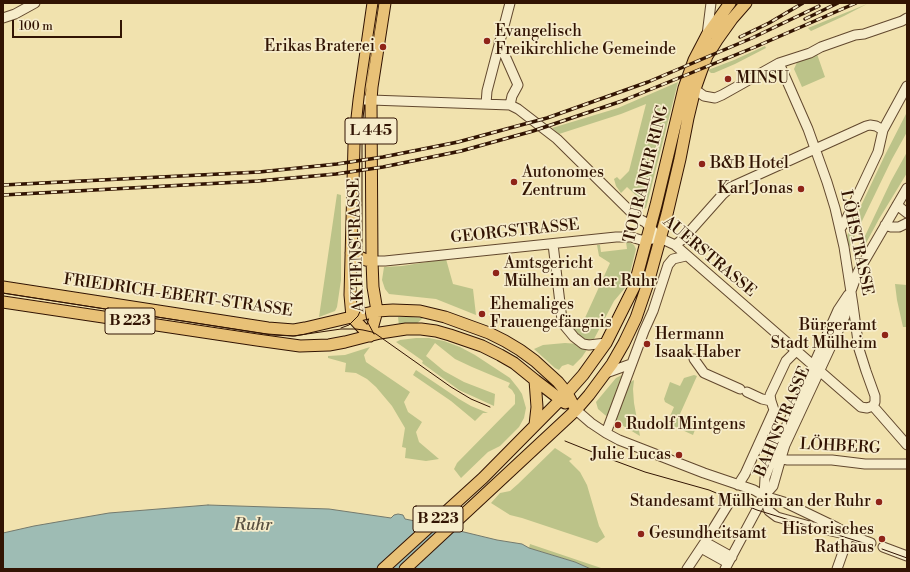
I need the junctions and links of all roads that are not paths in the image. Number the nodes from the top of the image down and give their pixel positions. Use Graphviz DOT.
graph roads {
  1 [pos="35,3"];
  2 [pos="373,3"];
  3 [pos="385,3"];
  4 [pos="510,3"];
  5 [pos="711,3"];
  6 [pos="730,3"];
  7 [pos="746,3"];
  8 [pos="3,18"];
  9 [pos="904,19"];
  10 [pos="707,35"];
  11 [pos="499,42"];
  12 [pos="779,63"];
  13 [pos="907,86"];
  14 [pos="695,89"];
  15 [pos="359,100"];
  16 [pos="371,100"];
  17 [pos="486,104"];
  18 [pos="510,105"];
  19 [pos="883,130"];
  20 [pos="816,149"];
  21 [pos="907,188"];
  22 [pos="897,205"];
  23 [pos="907,213"];
  24 [pos="907,224"];
  25 [pos="885,225"];
  26 [pos="650,228"];
  27 [pos="840,228"];
  28 [pos="660,238"];
  29 [pos="647,239"];
  30 [pos="553,244"];
  31 [pos="675,245"];
  32 [pos="350,253"];
  33 [pos="686,256"];
  34 [pos="372,261"];
  35 [pos="3,288"];
  36 [pos="851,291"];
  37 [pos="3,302"];
  38 [pos="378,311"];
  39 [pos="352,317"];
  40 [pos="370,336"];
  41 [pos="606,343"];
  42 [pos="796,351"];
  43 [pos="694,359"];
  44 [pos="631,364"];
  45 [pos="817,368"];
  46 [pos="606,373"];
  47 [pos="535,380"];
  48 [pos="564,397"];
  49 [pos="771,401"];
  50 [pos="873,406"];
  51 [pos="576,410"];
  52 [pos="535,425"];
  53 [pos="606,433"];
  54 [pos="907,445"];
  55 [pos="780,458"];
  56 [pos="907,464"];
  57 [pos="738,485"];
  58 [pos="764,496"];
  59 [pos="729,503"];
  60 [pos="849,535"];
  61 [pos="870,543"];
  62 [pos="703,545"];
  63 [pos="882,547"];
  64 [pos="907,556"];
  65 [pos="728,563"];
  66 [pos="383,569"];
  67 [pos="405,569"];
  68 [pos="687,569"];
  69 [pos="837,569"];
  1 -- 8 [label="street"];
  2 -- 15 [label="main road, AKTIENSTRASSE / L 445"];
  3 -- 16 [label="main road, AKTIENSTRASSE / L 445"];
  4 -- 11 [label="street"];
  5 -- 10 [label="street"];
  6 -- 10 [label="main road, TOURAINER RING"];
  7 -- 14 [label="main road, TOURAINER RING"];
  9 -- 12 [label="street"];
  10 -- 26 [label="main road, TOURAINER RING"];
  11 -- 17 [label="street"];
  11 -- 18 [label="street"];
  12 -- 14 [label="street"];
  12 -- 20 [label="street, LÖHSTRASSE"];
  13 -- 19 [label="street"];
  14 -- 28 [label="main road, TOURAINER RING"];
  15 -- 16 [label="street"];
  15 -- 32 [label="main road, AKTIENSTRASSE / L 445"];
  16 -- 17 [label="street"];
  16 -- 34 [label="main road, AKTIENSTRASSE / L 445"];
  17 -- 18 [label="street"];
  18 -- 26 [label="street, AUERSTRASSE"];
  19 -- 20 [label="street"];
  19 -- 27 [label="street"];
  20 -- 27 [label="street, LÖHSTRASSE"];
  20 -- 31 [label="street"];
  21 -- 22 [label="street, BAHNSTRASSE"];
  22 -- 23 [label="street"];
  22 -- 25 [label="street, BAHNSTRASSE"];
  24 -- 25 [label="street"];
  25 -- 36 [label="street, BAHNSTRASSE"];
  26 -- 28 [label="street, AUERSTRASSE"];
  26 -- 29 [label="main road, TOURAINER RING"];
  27 -- 36 [label="street, LÖHSTRASSE"];
  28 -- 29 [label="street, GEORGSTRASSE"];
  28 -- 31 [label="street, AUERSTRASSE"];
  28 -- 46 [label="main road, TOURAINER RING"];
  29 -- 30 [label="street, GEORGSTRASSE"];
  29 -- 41 [label="main road, TOURAINER RING"];
  30 -- 34 [label="street, GEORGSTRASSE"];
  30 -- 41 [label="street"];
  31 -- 33 [label="street, AUERSTRASSE"];
  32 -- 34 [label="main road"];
  32 -- 39 [label="main road, AKTIENSTRASSE / L 445"];
  33 -- 42 [label="street, AUERSTRASSE"];
  33 -- 44 [label="street"];
  34 -- 38 [label="main road, AKTIENSTRASSE / L 445"];
  35 -- 39 [label="main road, FRIEDRICH-EBERT-STRASSE / B 223"];
  36 -- 45 [label="street, BAHNSTRASSE"];
  36 -- 50 [label="street, LÖHSTRASSE"];
  37 -- 40 [label="main road, FRIEDRICH-EBERT-STRASSE / B 223"];
  38 -- 39 [label="main road, FRIEDRICH-EBERT-STRASSE / B 223"];
  38 -- 40 [label="main road, AKTIENSTRASSE / L 445"];
  38 -- 48 [label="main road, FRIEDRICH-EBERT-STRASSE / B 223"];
  39 -- 40 [label="main road, AKTIENSTRASSE"];
  40 -- 47 [label="main road, FRIEDRICH-EBERT-STRASSE / B 223"];
  41 -- 48 [label="main road, TOURAINER RING"];
  42 -- 45 [label="street, AUERSTRASSE"];
  42 -- 49 [label="street"];
  43 -- 49 [label="street"];
  44 -- 46 [label="street"];
  44 -- 53 [label="street"];
  45 -- 50 [label="street, AUERSTRASSE"];
  45 -- 55 [label="street, BAHNSTRASSE"];
  46 -- 51 [label="main road, TOURAINER RING"];
  47 -- 48 [label="main road, FRIEDRICH-EBERT-STRASSE"];
  47 -- 52 [label="main road"];
  48 -- 51 [label="main road, FRIEDRICH-EBERT-STRASSE / B 223"];
  48 -- 52 [label="main road, TOURAINER RING / B 223"];
  49 -- 57 [label="street"];
  50 -- 54 [label="street"];
  51 -- 53 [label="street, FRIEDRICH-EBERT-STRASSE"];
  51 -- 67 [label="main road, B 223"];
  52 -- 66 [label="main road, TOURAINER RING / B 223"];
  53 -- 57 [label="street, FRIEDRICH-EBERT-STRASSE"];
  55 -- 56 [label="street, LÖHBERG"];
  55 -- 58 [label="street, BAHNSTRASSE"];
  57 -- 58 [label="street, FRIEDRICH-EBERT-STRASSE"];
  58 -- 60 [label="street, FRIEDRICH-EBERT-STRASSE"];
  58 -- 60 [label="street, FRIEDRICH-EBERT-STRASSE"];
  58 -- 65 [label="street, BAHNSTRASSE"];
  59 -- 62 [label="street"];
  60 -- 61 [label="street, FRIEDRICH-EBERT-STRASSE"];
  60 -- 69 [label="street"];
  62 -- 65 [label="street, BAHNSTRASSE"];
  62 -- 68 [label="street"];
  63 -- 64 [label="street"];
}
